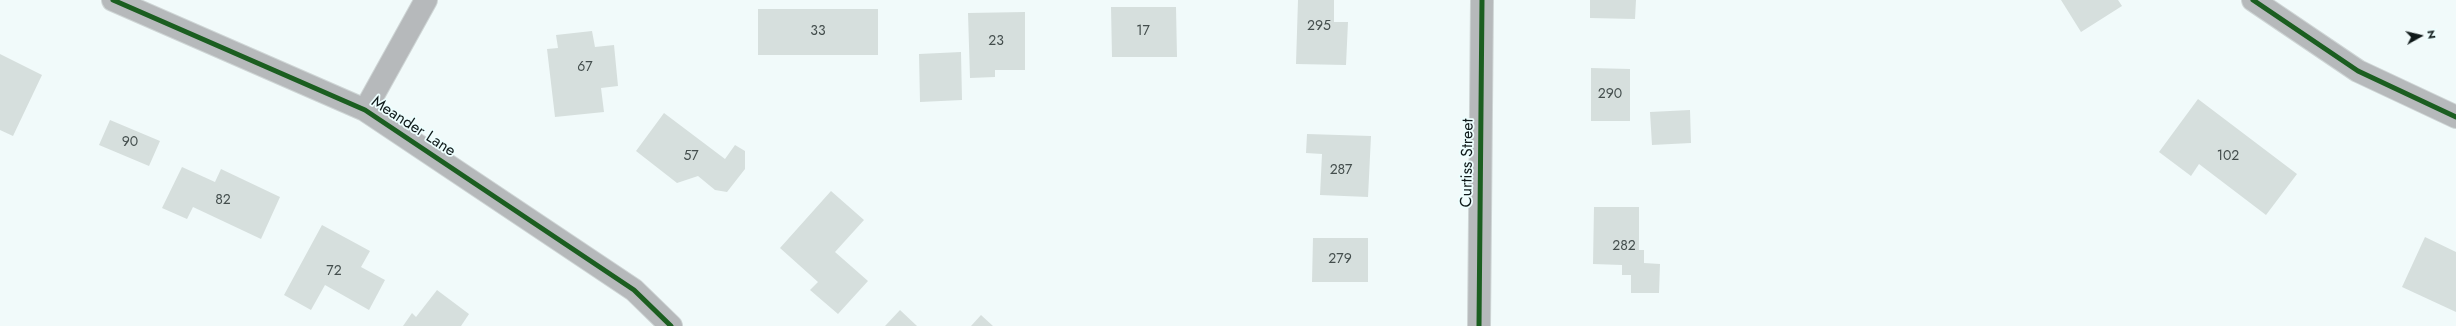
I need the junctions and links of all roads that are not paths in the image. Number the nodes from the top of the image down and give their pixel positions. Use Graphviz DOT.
graph roads {
  1 [pos="113,0"];
  2 [pos="426,0"];
  3 [pos="1482,0"];
  4 [pos="2253,0"];
  5 [pos="365,110"];
  6 [pos="2456,117"];
  7 [pos="670,326"];
  8 [pos="1479,326"];
  1 -- 5 [label="street, Meander Lane"];
  2 -- 5 [label="street"];
  3 -- 8 [label="street, Curtiss Street"];
  4 -- 6 [label="street"];
  5 -- 7 [label="street, Meander Lane"];
}
